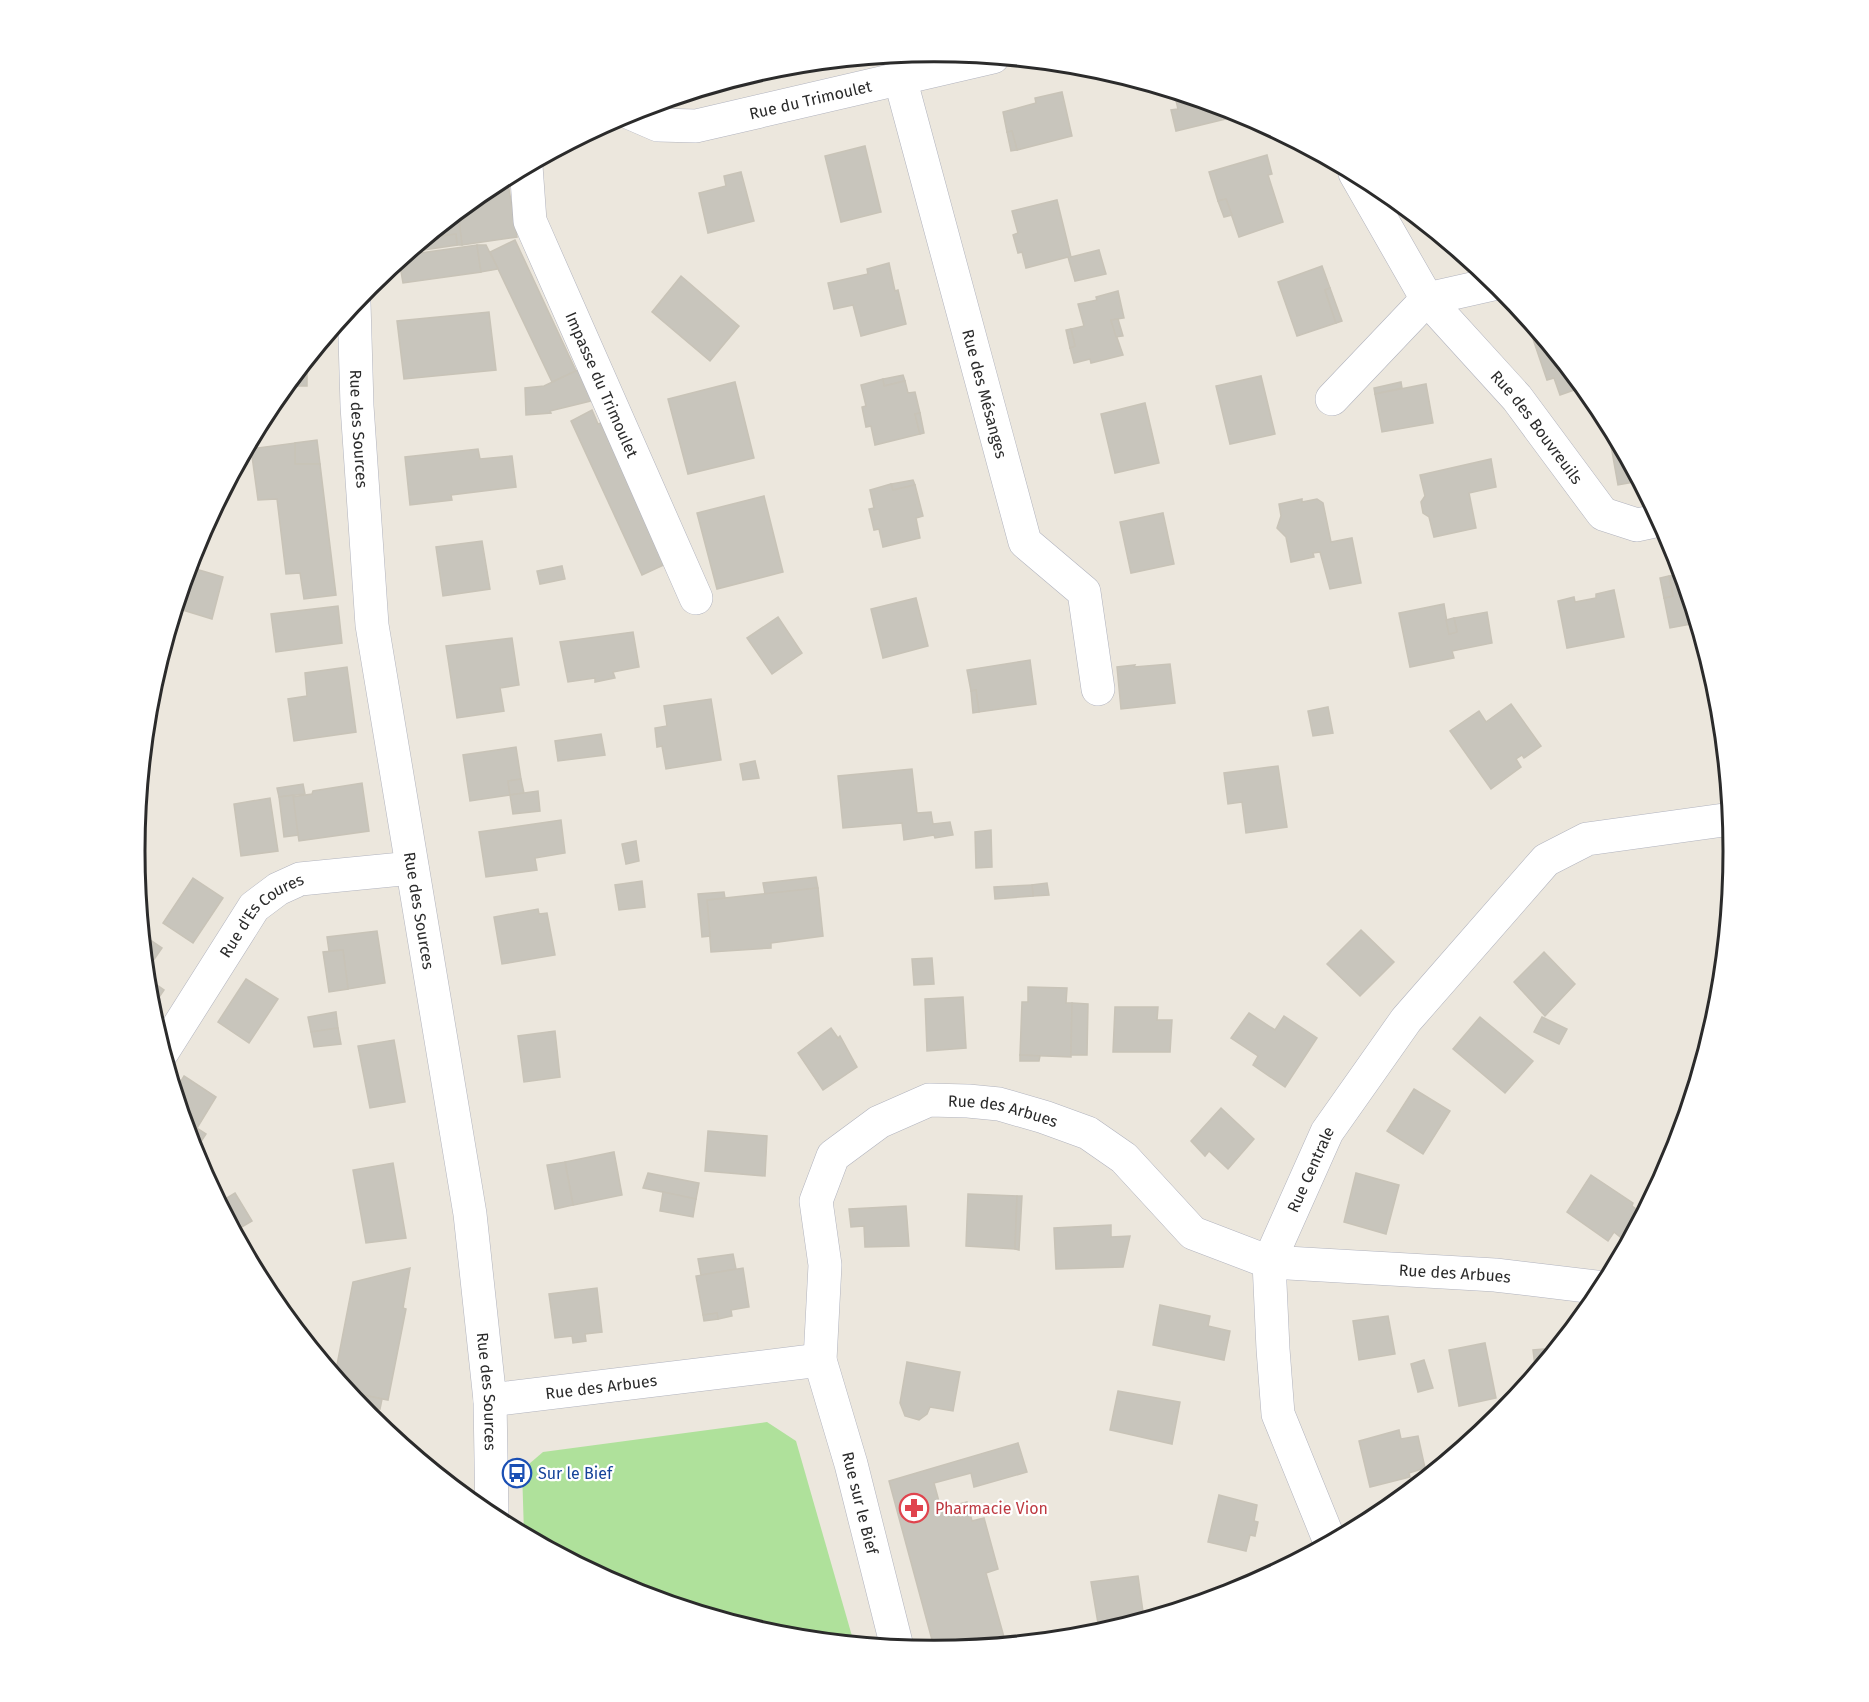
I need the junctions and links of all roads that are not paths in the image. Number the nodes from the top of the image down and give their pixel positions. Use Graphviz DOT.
graph roads {
  1 [pos="968,63"];
  2 [pos="900,78"];
  3 [pos="642,118"];
  4 [pos="527,175"];
  5 [pos="1364,190"];
  6 [pos="1485,286"];
  7 [pos="1427,299"];
  8 [pos="354,316"];
  9 [pos="1332,399"];
  10 [pos="1652,522"];
  11 [pos="696,598"];
  12 [pos="1098,689"];
  13 [pos="1723,820"];
  14 [pos="412,868"];
  15 [pos="169,1042"];
  16 [pos="1269,1262"];
  17 [pos="1593,1287"];
  18 [pos="820,1360"];
  19 [pos="490,1400"];
  20 [pos="492,1504"];
  21 [pos="1327,1536"];
  22 [pos="895,1639"];
  1 -- 2 [label="street, Rue du Trimoulet"];
  2 -- 3 [label="street, Rue du Trimoulet"];
  2 -- 12 [label="street, Rue des Mésanges"];
  4 -- 11 [label="street, Impasse du Trimoulet"];
  5 -- 7 [label="street, Rue des Bouvreuils"];
  6 -- 7 [label="street"];
  7 -- 9 [label="street"];
  7 -- 10 [label="street, Rue des Bouvreuils"];
  8 -- 14 [label="street, Rue des Sources"];
  13 -- 16 [label="street, Rue Centrale"];
  14 -- 15 [label="street, Rue d'Es Coures"];
  14 -- 19 [label="street, Rue des Sources"];
  16 -- 17 [label="street, Rue des Arbues"];
  16 -- 18 [label="street, Rue des Arbues"];
  16 -- 21 [label="street, Rue Centrale"];
  18 -- 19 [label="street, Rue des Arbues"];
  18 -- 22 [label="street, Rue sur le Bief"];
  19 -- 20 [label="street, Rue des Sources"];
}
